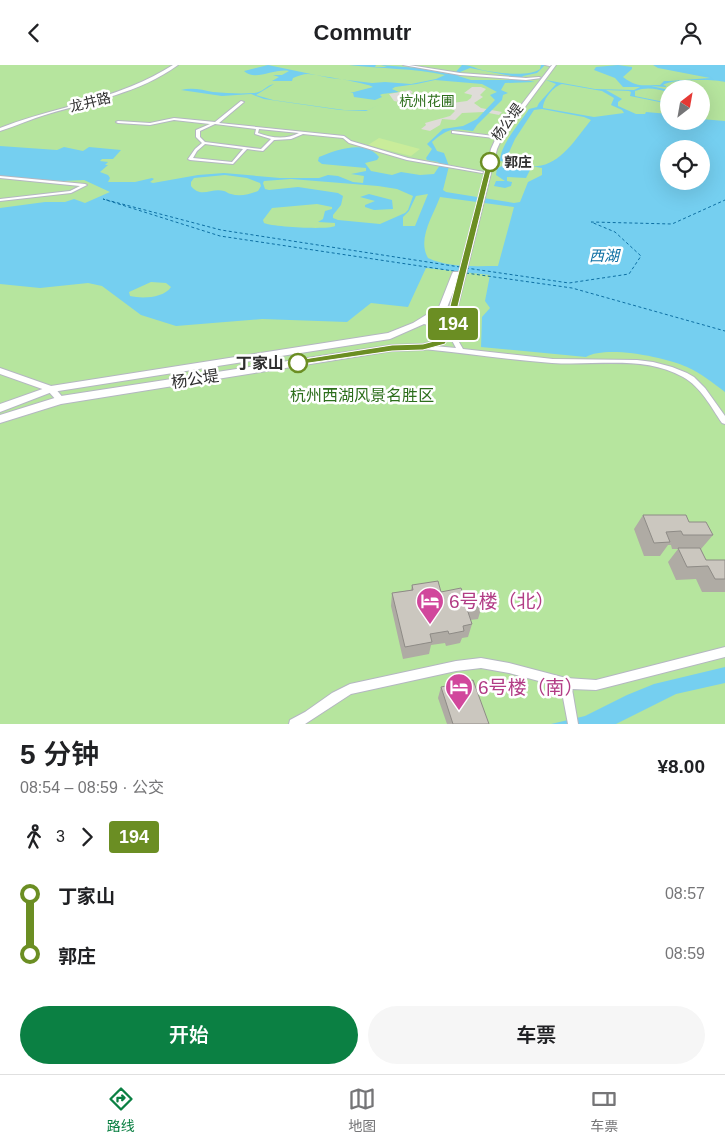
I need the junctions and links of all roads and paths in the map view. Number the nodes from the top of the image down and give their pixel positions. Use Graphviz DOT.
graph roads {
  1 [pos="176,65"];
  2 [pos="404,65"];
  3 [pos="549,65"];
  4 [pos="554,65"];
  5 [pos="539,78"];
  6 [pos="242,102"];
  7 [pos="118,122"];
  8 [pos="216,123"];
  9 [pos="258,128"];
  10 [pos="0,130"];
  11 [pos="453,132"];
  12 [pos="302,133"];
  13 [pos="494,137"];
  14 [pos="274,138"];
  15 [pos="204,143"];
  16 [pos="246,148"];
  17 [pos="482,172"];
  18 [pos="0,177"];
  19 [pos="479,195"];
  20 [pos="0,200"];
  21 [pos="459,275"];
  22 [pos="424,321"];
  23 [pos="407,330"];
  24 [pos="450,331"];
  25 [pos="423,347"];
  26 [pos="460,349"];
  27 [pos="0,371"];
  28 [pos="51,389"];
  29 [pos="62,400"];
  30 [pos="0,408"];
  31 [pos="0,419"];
  32 [pos="725,421"];
  33 [pos="725,652"];
  34 [pos="566,683"];
  35 [pos="572,719"];
  36 [pos="294,724"];
  1 -- 10 [label="street, 龙井路"];
  2 -- 5 [label="street"];
  3 -- 5 [label="main road, 杨公堤"];
  4 -- 19 [label="main road, 杨公堤"];
  5 -- 13 [label="main road, 杨公堤"];
  6 -- 8 [label="street"];
  7 -- 8 [label="street"];
  8 -- 9 [label="street"];
  8 -- 15 [label="street"];
  9 -- 12 [label="street"];
  9 -- 14 [label="street"];
  11 -- 13 [label="street"];
  12 -- 14 [label="street"];
  12 -- 17 [label="street"];
  13 -- 17 [label="main road, 杨公堤"];
  14 -- 16 [label="street"];
  15 -- 16 [label="street"];
  15 -- 16 [label="street"];
  17 -- 19 [label="main road, 杨公堤"];
  18 -- 20 [label="street"];
  19 -- 21 [label="main road, 杨公堤"];
  21 -- 22 [label="main road, 杨公堤"];
  21 -- 24 [label="main road, 杨公堤"];
  22 -- 23 [label="main road, 杨公堤"];
  22 -- 24 [label="main road"];
  23 -- 25 [label="main road"];
  23 -- 28 [label="main road, 杨公堤"];
  24 -- 25 [label="main road, 杨公堤"];
  24 -- 26 [label="street"];
  25 -- 26 [label="street"];
  25 -- 29 [label="main road, 杨公堤"];
  26 -- 32 [label="street"];
  27 -- 28 [label="street"];
  28 -- 29 [label="street"];
  28 -- 30 [label="main road, 杨公堤"];
  29 -- 31 [label="main road, 杨公堤"];
  33 -- 34 [label="street"];
  34 -- 35 [label="street"];
  34 -- 36 [label="street"];
}
